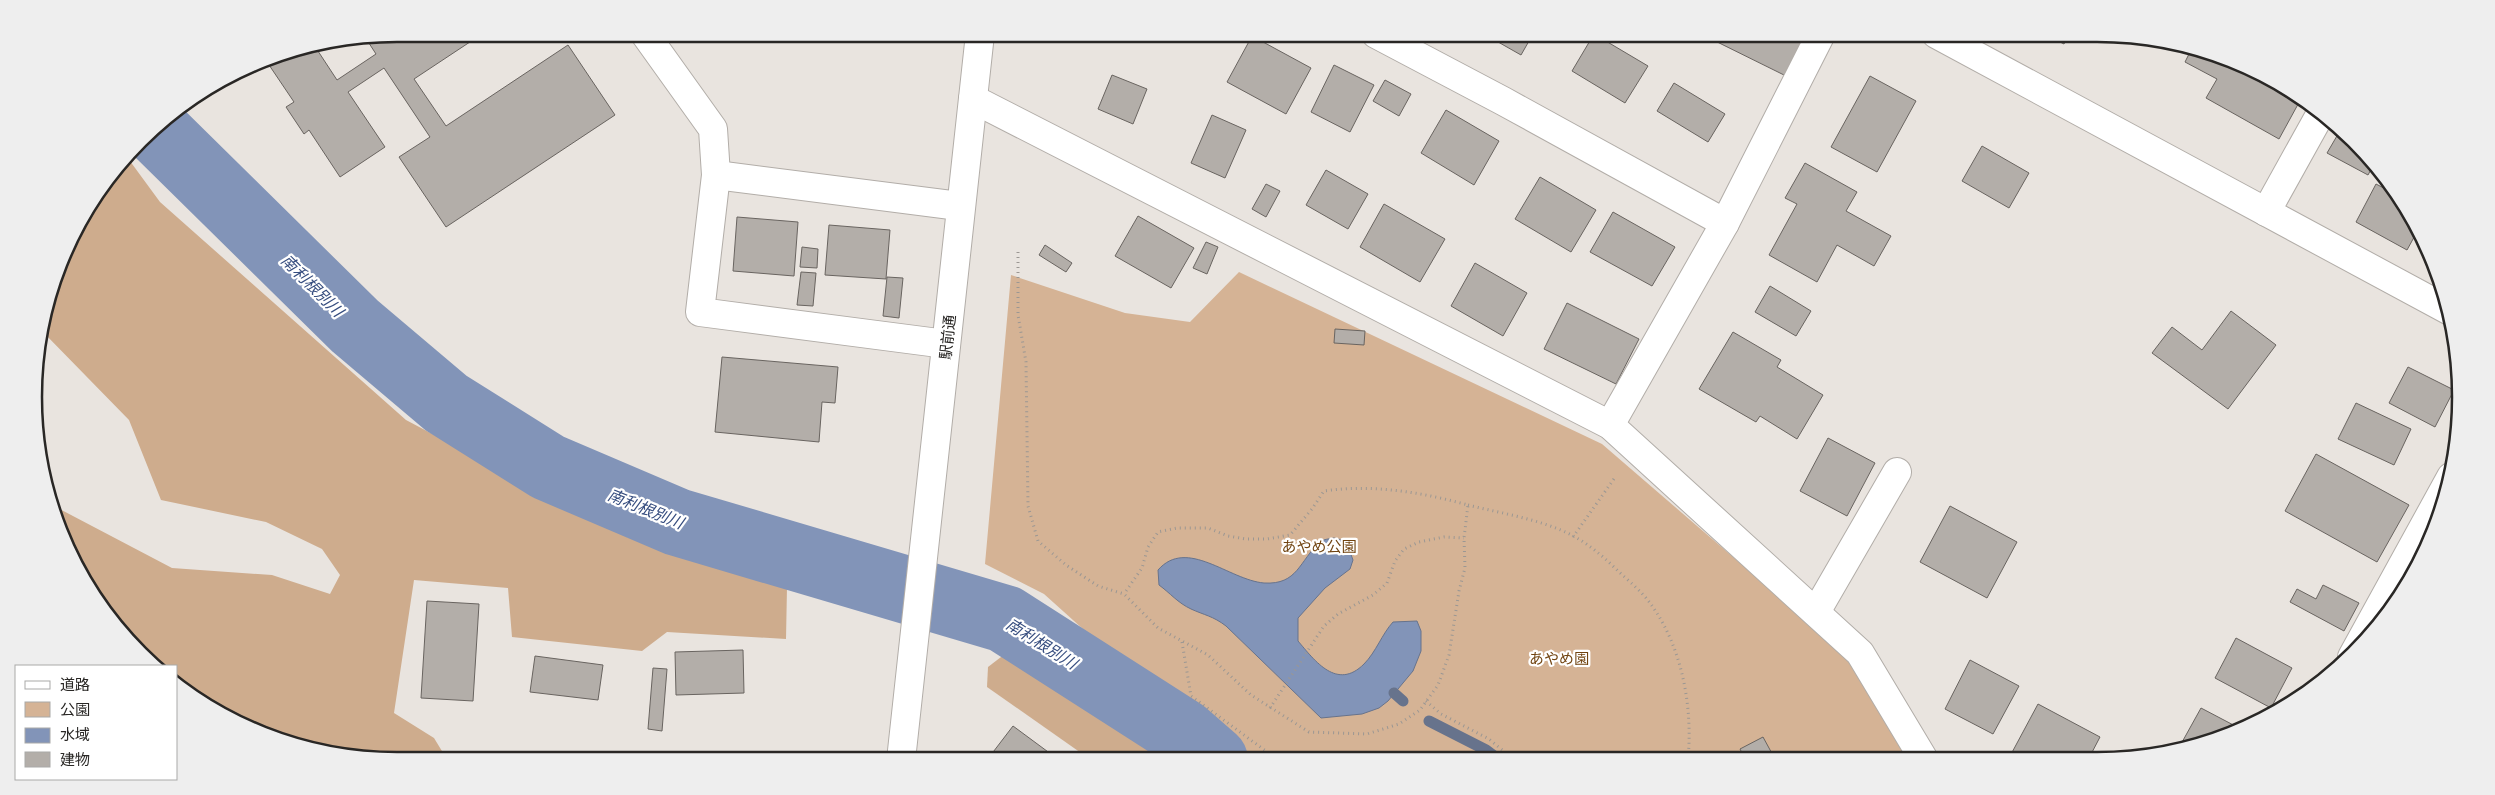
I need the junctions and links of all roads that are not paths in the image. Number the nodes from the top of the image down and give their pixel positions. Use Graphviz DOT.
graph roads {
  1 [pos="651,42"];
  2 [pos="979,42"];
  3 [pos="1391,42"];
  4 [pos="1817,42"];
  5 [pos="1951,42"];
  6 [pos="973,99"];
  7 [pos="2318,119"];
  8 [pos="716,175"];
  9 [pos="959,206"];
  10 [pos="2266,212"];
  11 [pos="1725,223"];
  12 [pos="2440,306"];
  13 [pos="946,344"];
  14 [pos="1610,425"];
  15 [pos="1897,472"];
  16 [pos="2436,504"];
  17 [pos="1816,612"];
  18 [pos="2368,627"];
  19 [pos="901,752"];
  20 [pos="1919,752"];
  1 -- 8 [label="street"];
  2 -- 6 [label="street, 駅前通"];
  3 -- 11 [label="street"];
  4 -- 11 [label="street"];
  5 -- 10 [label="street"];
  6 -- 9 [label="street, 駅前通"];
  6 -- 14 [label="street"];
  7 -- 10 [label="street"];
  8 -- 9 [label="street"];
  8 -- 13 [label="street"];
  9 -- 13 [label="street, 駅前通"];
  10 -- 12 [label="street"];
  11 -- 14 [label="street"];
  13 -- 19 [label="street, 駅前通"];
  14 -- 17 [label="street"];
  15 -- 17 [label="street"];
  16 -- 18 [label="street"];
  17 -- 20 [label="street"];
}
